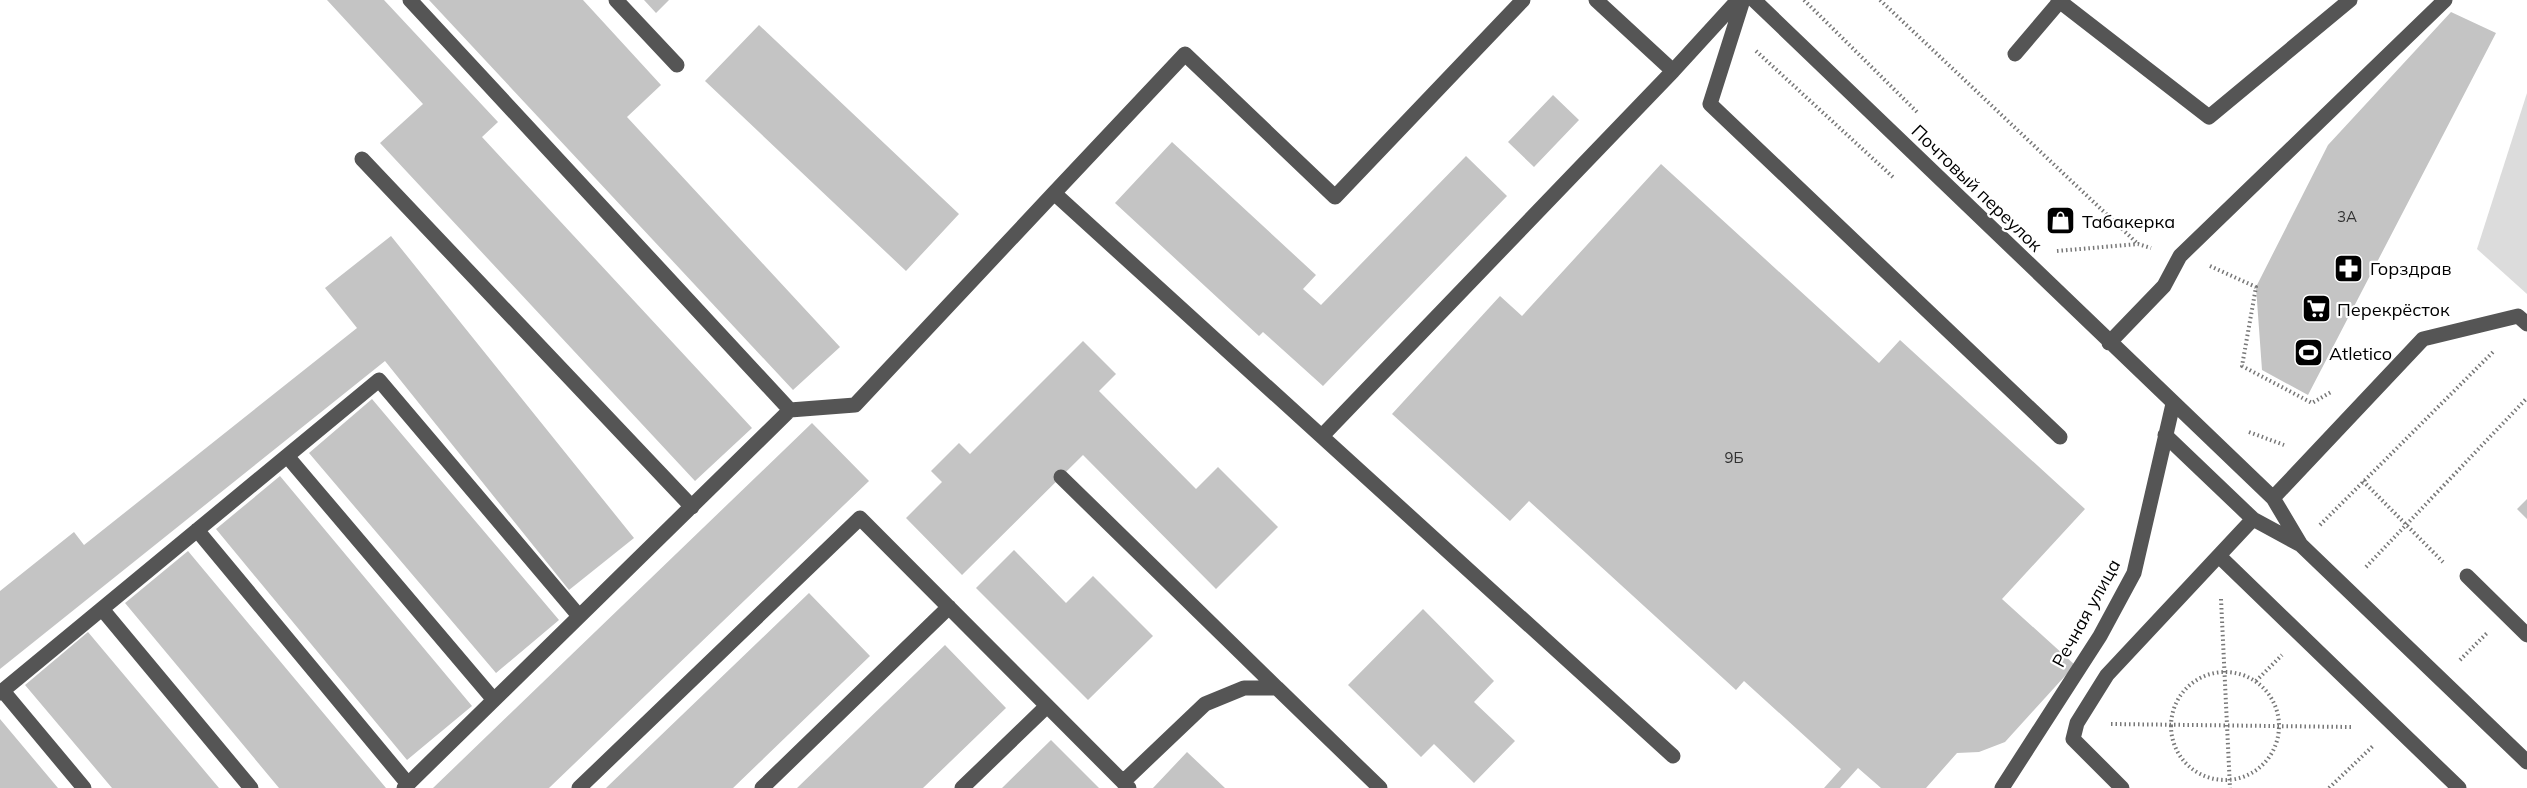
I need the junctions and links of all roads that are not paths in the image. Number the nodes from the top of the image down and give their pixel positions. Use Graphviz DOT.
graph roads {
  1 [pos="410,0"];
  2 [pos="616,0"];
  3 [pos="1523,0"];
  4 [pos="1596,0"];
  5 [pos="1738,0"];
  6 [pos="1743,0"];
  7 [pos="1754,0"];
  8 [pos="2350,0"];
  9 [pos="2445,0"];
  10 [pos="2059,1"];
  11 [pos="2015,54"];
  12 [pos="677,65"];
  13 [pos="1673,71"];
  14 [pos="362,159"];
  15 [pos="1054,193"];
  16 [pos="2526,323"];
  17 [pos="2109,343"];
  18 [pos="2173,404"];
  19 [pos="790,410"];
  20 [pos="2165,435"];
  21 [pos="1322,436"];
  22 [pos="2060,437"];
  23 [pos="287,456"];
  24 [pos="1061,477"];
  25 [pos="2273,498"];
  26 [pos="692,507"];
  27 [pos="2253,519"];
  28 [pos="197,530"];
  29 [pos="2301,545"];
  30 [pos="2219,556"];
  31 [pos="2467,576"];
  32 [pos="949,607"];
  33 [pos="102,609"];
  34 [pos="579,616"];
  35 [pos="2527,635"];
  36 [pos="1277,688"];
  37 [pos="2,692"];
  38 [pos="494,700"];
  39 [pos="1047,706"];
  40 [pos="1673,756"];
  41 [pos="2527,762"];
  42 [pos="1126,785"];
  43 [pos="406,786"];
  44 [pos="84,788"];
  45 [pos="251,788"];
  46 [pos="579,788"];
  47 [pos="762,788"];
  48 [pos="963,788"];
  49 [pos="1380,788"];
  50 [pos="2002,788"];
  51 [pos="2122,788"];
  52 [pos="2459,788"];
  1 -- 19 [label="street"];
  2 -- 12 [label="street"];
  3 -- 15 [label="street"];
  4 -- 13 [label="street"];
  5 -- 13 [label="street"];
  6 -- 22 [label="street"];
  7 -- 17 [label="street, Почтовый переулок"];
  8 -- 10 [label="street"];
  9 -- 17 [label="street"];
  10 -- 11 [label="street"];
  13 -- 21 [label="street"];
  14 -- 26 [label="street"];
  15 -- 19 [label="street"];
  15 -- 21 [label="street"];
  16 -- 25 [label="street"];
  17 -- 18 [label="street, Почтовый переулок"];
  18 -- 20 [label="street, Речная улица"];
  18 -- 25 [label="street, Почтовый переулок"];
  19 -- 26 [label="street"];
  20 -- 27 [label="street"];
  20 -- 50 [label="street, Речная улица"];
  21 -- 40 [label="street"];
  23 -- 28 [label="street"];
  23 -- 34 [label="street"];
  23 -- 38 [label="street"];
  24 -- 36 [label="street"];
  25 -- 29 [label="street, Почтовый переулок"];
  26 -- 34 [label="street"];
  27 -- 29 [label="street"];
  27 -- 30 [label="street"];
  28 -- 33 [label="street"];
  28 -- 43 [label="street"];
  29 -- 41 [label="street"];
  30 -- 51 [label="street"];
  30 -- 52 [label="street"];
  31 -- 35 [label="street"];
  32 -- 39 [label="street"];
  32 -- 46 [label="street"];
  32 -- 47 [label="street"];
  33 -- 37 [label="street"];
  33 -- 45 [label="street"];
  34 -- 38 [label="street"];
  36 -- 42 [label="street"];
  36 -- 49 [label="street"];
  37 -- 44 [label="street"];
  38 -- 43 [label="street"];
  39 -- 42 [label="street"];
  39 -- 48 [label="street"];
}
